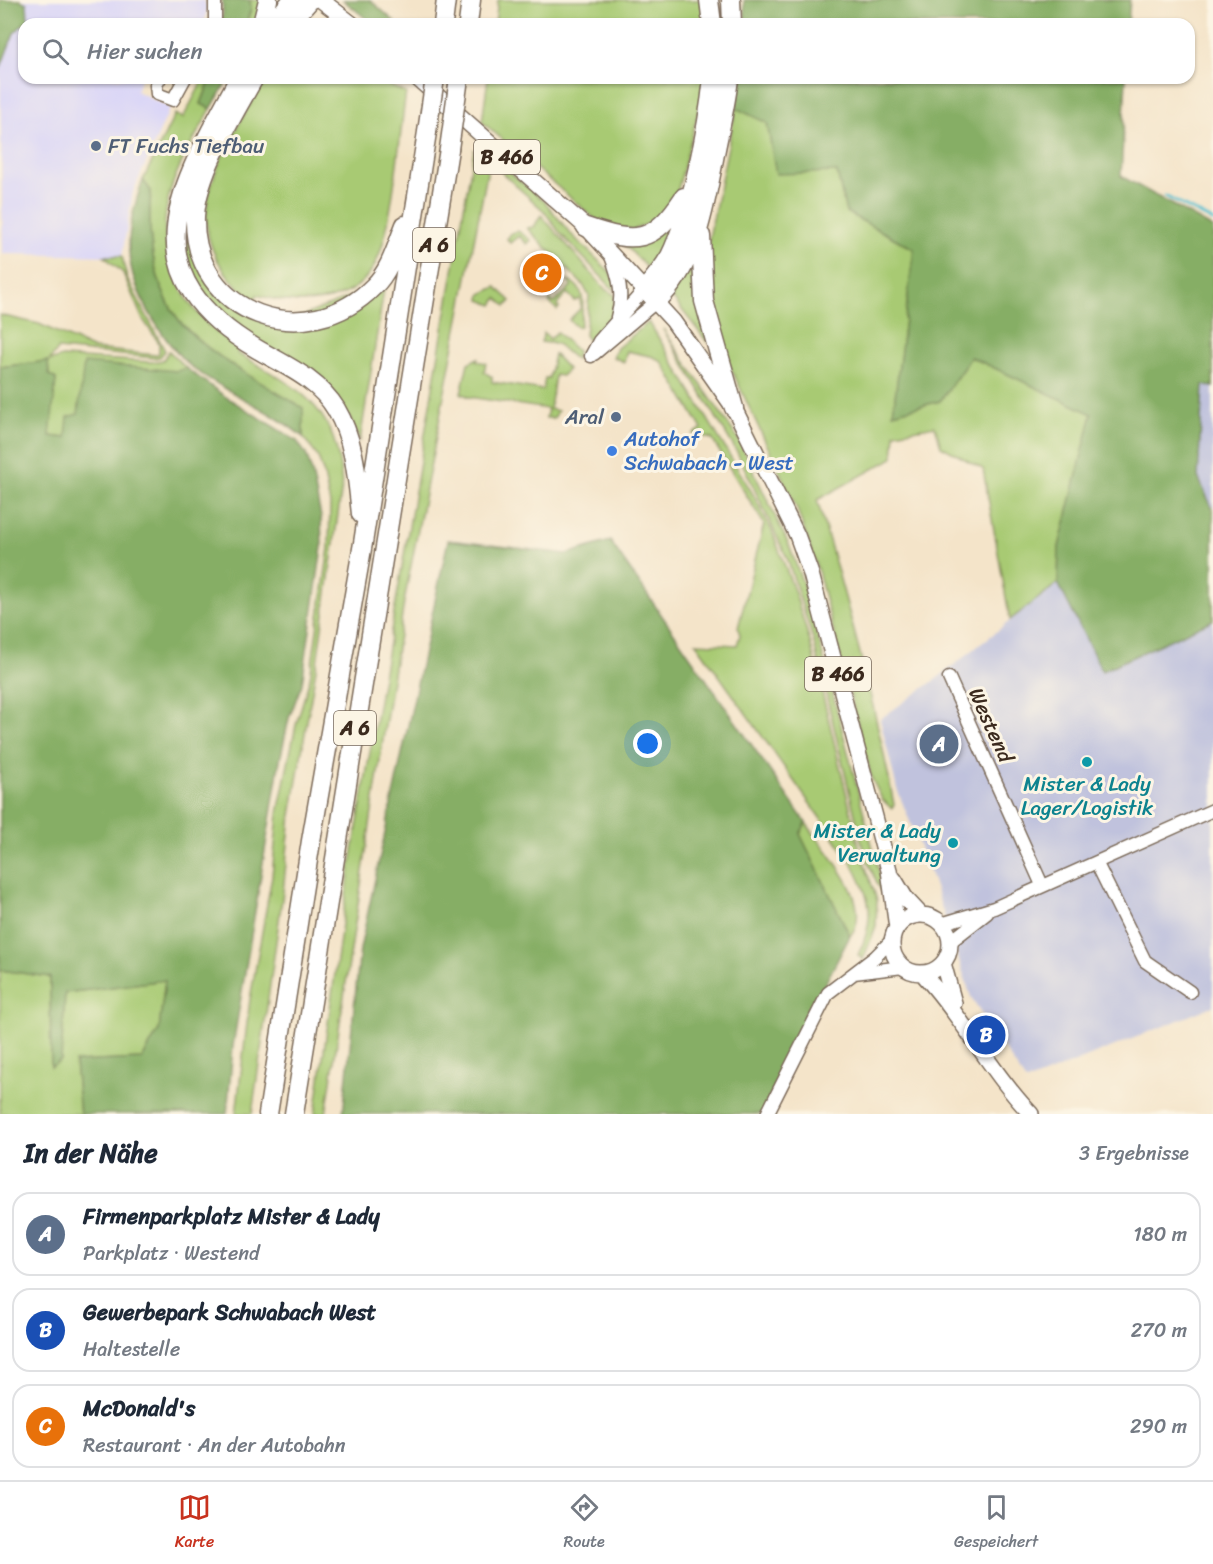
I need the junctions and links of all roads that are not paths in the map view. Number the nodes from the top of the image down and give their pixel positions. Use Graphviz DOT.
graph roads {
  1 [pos="215,0"];
  2 [pos="268,0"];
  3 [pos="292,0"];
  4 [pos="310,0"];
  5 [pos="321,0"];
  6 [pos="446,0"];
  7 [pos="709,0"];
  8 [pos="731,0"];
  9 [pos="215,18"];
  10 [pos="264,18"];
  11 [pos="278,18"];
  12 [pos="294,18"];
  13 [pos="344,18"];
  14 [pos="444,18"];
  15 [pos="711,18"];
  16 [pos="732,18"];
  17 [pos="157,84"];
  18 [pos="182,84"];
  19 [pos="236,84"];
  20 [pos="251,84"];
  21 [pos="424,84"];
  22 [pos="434,84"];
  23 [pos="458,84"];
  24 [pos="711,84"];
  25 [pos="728,84"];
  26 [pos="692,185"];
  27 [pos="417,196"];
  28 [pos="701,225"];
  29 [pos="586,227"];
  30 [pos="608,249"];
  31 [pos="651,295"];
  32 [pos="616,320"];
  33 [pos="734,408"];
  34 [pos="363,543"];
  35 [pos="949,678"];
  36 [pos="1213,810"];
  37 [pos="1097,864"];
  38 [pos="889,870"];
  39 [pos="1042,885"];
  40 [pos="994,908"];
  41 [pos="921,915"];
  42 [pos="941,924"];
  43 [pos="894,934"];
  44 [pos="950,942"];
  45 [pos="943,963"];
  46 [pos="903,967"];
  47 [pos="922,973"];
  48 [pos="853,974"];
  49 [pos="1190,992"];
  50 [pos="961,1020"];
  51 [pos="268,1114"];
  52 [pos="294,1114"];
  53 [pos="767,1114"];
  54 [pos="1031,1114"];
  1 -- 9 [label="street"];
  2 -- 10 [label="highway"];
  3 -- 11 [label="highway"];
  4 -- 12 [label="highway"];
  5 -- 13 [label="main road"];
  6 -- 14 [label="highway"];
  7 -- 15 [label="highway"];
  8 -- 16 [label="highway"];
  17 -- 18 [label="street"];
  19 -- 34 [label="highway"];
  20 -- 27 [label="highway"];
  21 -- 29 [label="main road, B 466"];
  22 -- 27 [label="highway, A 6, bridge"];
  23 -- 52 [label="highway, A 6, bridge"];
  24 -- 26 [label="highway"];
  25 -- 28 [label="highway"];
  26 -- 29 [label="highway"];
  26 -- 31 [label="highway"];
  27 -- 34 [label="highway, A 6"];
  28 -- 31 [label="highway"];
  28 -- 33 [label="highway"];
  29 -- 30 [label="main road, B 466"];
  30 -- 31 [label="main road, B 466"];
  30 -- 32 [label="street"];
  31 -- 32 [label="street"];
  31 -- 32 [label="street"];
  31 -- 33 [label="main road, B 466"];
  33 -- 38 [label="main road, B 466"];
  34 -- 51 [label="highway, A 6"];
  35 -- 39 [label="street, Westend"];
  36 -- 37 [label="street"];
  37 -- 39 [label="street"];
  37 -- 49 [label="street"];
  38 -- 41 [label="main road, B 466"];
  38 -- 43 [label="main road, B 466"];
  39 -- 40 [label="street"];
  40 -- 42 [label="street"];
  40 -- 44 [label="street"];
  41 -- 42 [label="main road"];
  41 -- 43 [label="main road"];
  42 -- 44 [label="main road"];
  43 -- 46 [label="main road"];
  43 -- 48 [label="street"];
  44 -- 45 [label="main road"];
  45 -- 47 [label="main road"];
  45 -- 50 [label="main road"];
  46 -- 47 [label="main road"];
  46 -- 48 [label="street"];
  47 -- 50 [label="main road"];
  48 -- 53 [label="street"];
  50 -- 54 [label="main road"];
}
